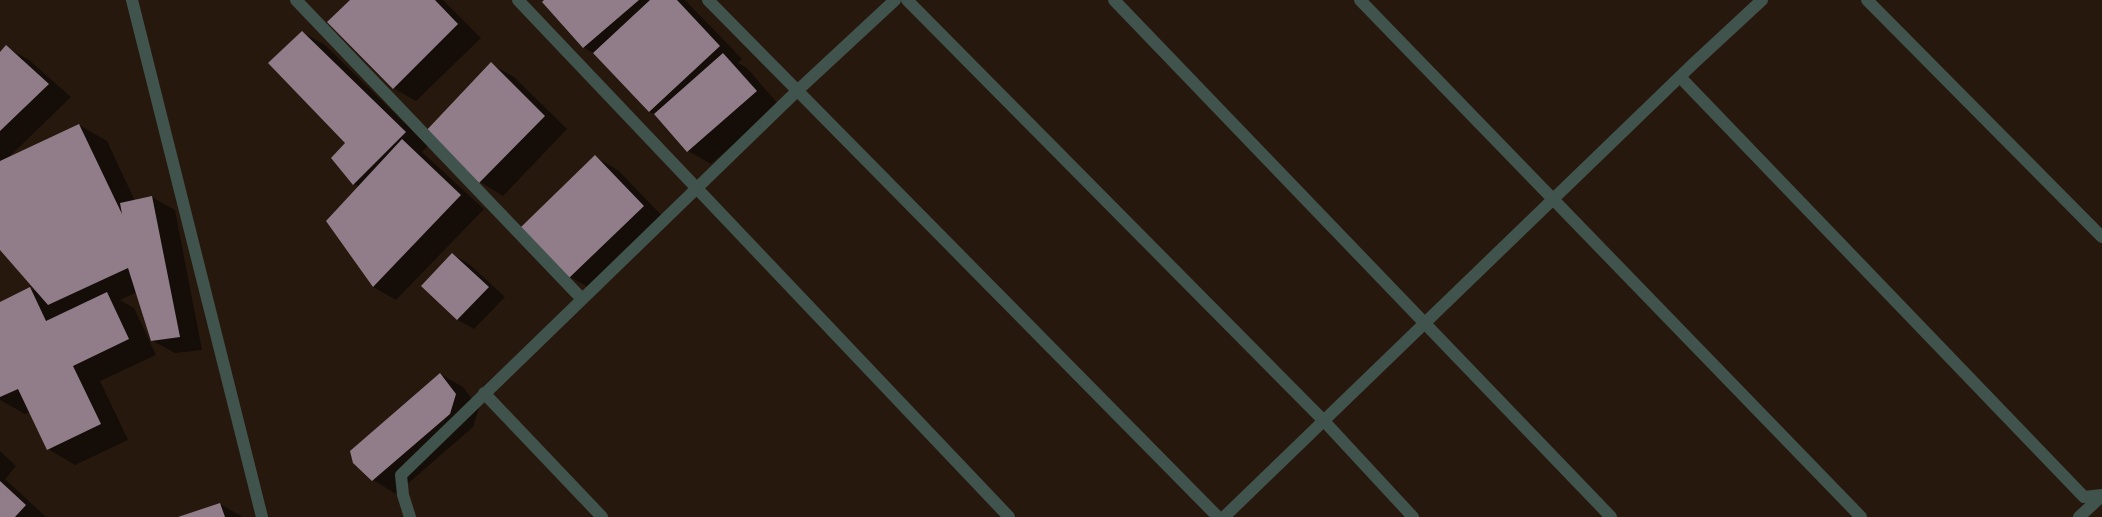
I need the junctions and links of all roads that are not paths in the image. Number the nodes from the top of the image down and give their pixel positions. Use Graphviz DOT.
graph roads {
  1 [pos="132,0"];
  2 [pos="296,0"];
  3 [pos="518,0"];
  4 [pos="708,0"];
  5 [pos="895,0"];
  6 [pos="907,0"];
  7 [pos="1114,0"];
  8 [pos="1360,0"];
  9 [pos="1762,0"];
  10 [pos="1867,0"];
  11 [pos="1680,77"];
  12 [pos="797,91"];
  13 [pos="697,188"];
  14 [pos="1554,199"];
  15 [pos="2102,237"];
  16 [pos="582,299"];
  17 [pos="1425,324"];
  18 [pos="484,393"];
  19 [pos="1324,421"];
  20 [pos="2102,496"];
  21 [pos="262,517"];
  22 [pos="410,517"];
  23 [pos="602,517"];
  24 [pos="1010,517"];
  25 [pos="1218,517"];
  26 [pos="1224,517"];
  27 [pos="1413,517"];
  28 [pos="1611,517"];
  29 [pos="1862,517"];
  30 [pos="2079,517"];
  1 -- 21 [label="street"];
  2 -- 16 [label="street"];
  3 -- 13 [label="street"];
  4 -- 12 [label="street"];
  5 -- 12 [label="street"];
  6 -- 19 [label="street"];
  7 -- 17 [label="street"];
  8 -- 14 [label="street"];
  9 -- 11 [label="street"];
  10 -- 15 [label="street"];
  11 -- 14 [label="street"];
  11 -- 20 [label="street"];
  12 -- 13 [label="street"];
  12 -- 25 [label="street"];
  13 -- 16 [label="street"];
  13 -- 24 [label="street"];
  14 -- 17 [label="street"];
  14 -- 29 [label="street"];
  16 -- 18 [label="street"];
  17 -- 19 [label="street"];
  17 -- 28 [label="street"];
  18 -- 22 [label="street"];
  18 -- 23 [label="street"];
  19 -- 26 [label="street"];
  19 -- 27 [label="street"];
  20 -- 30 [label="street"];
}
